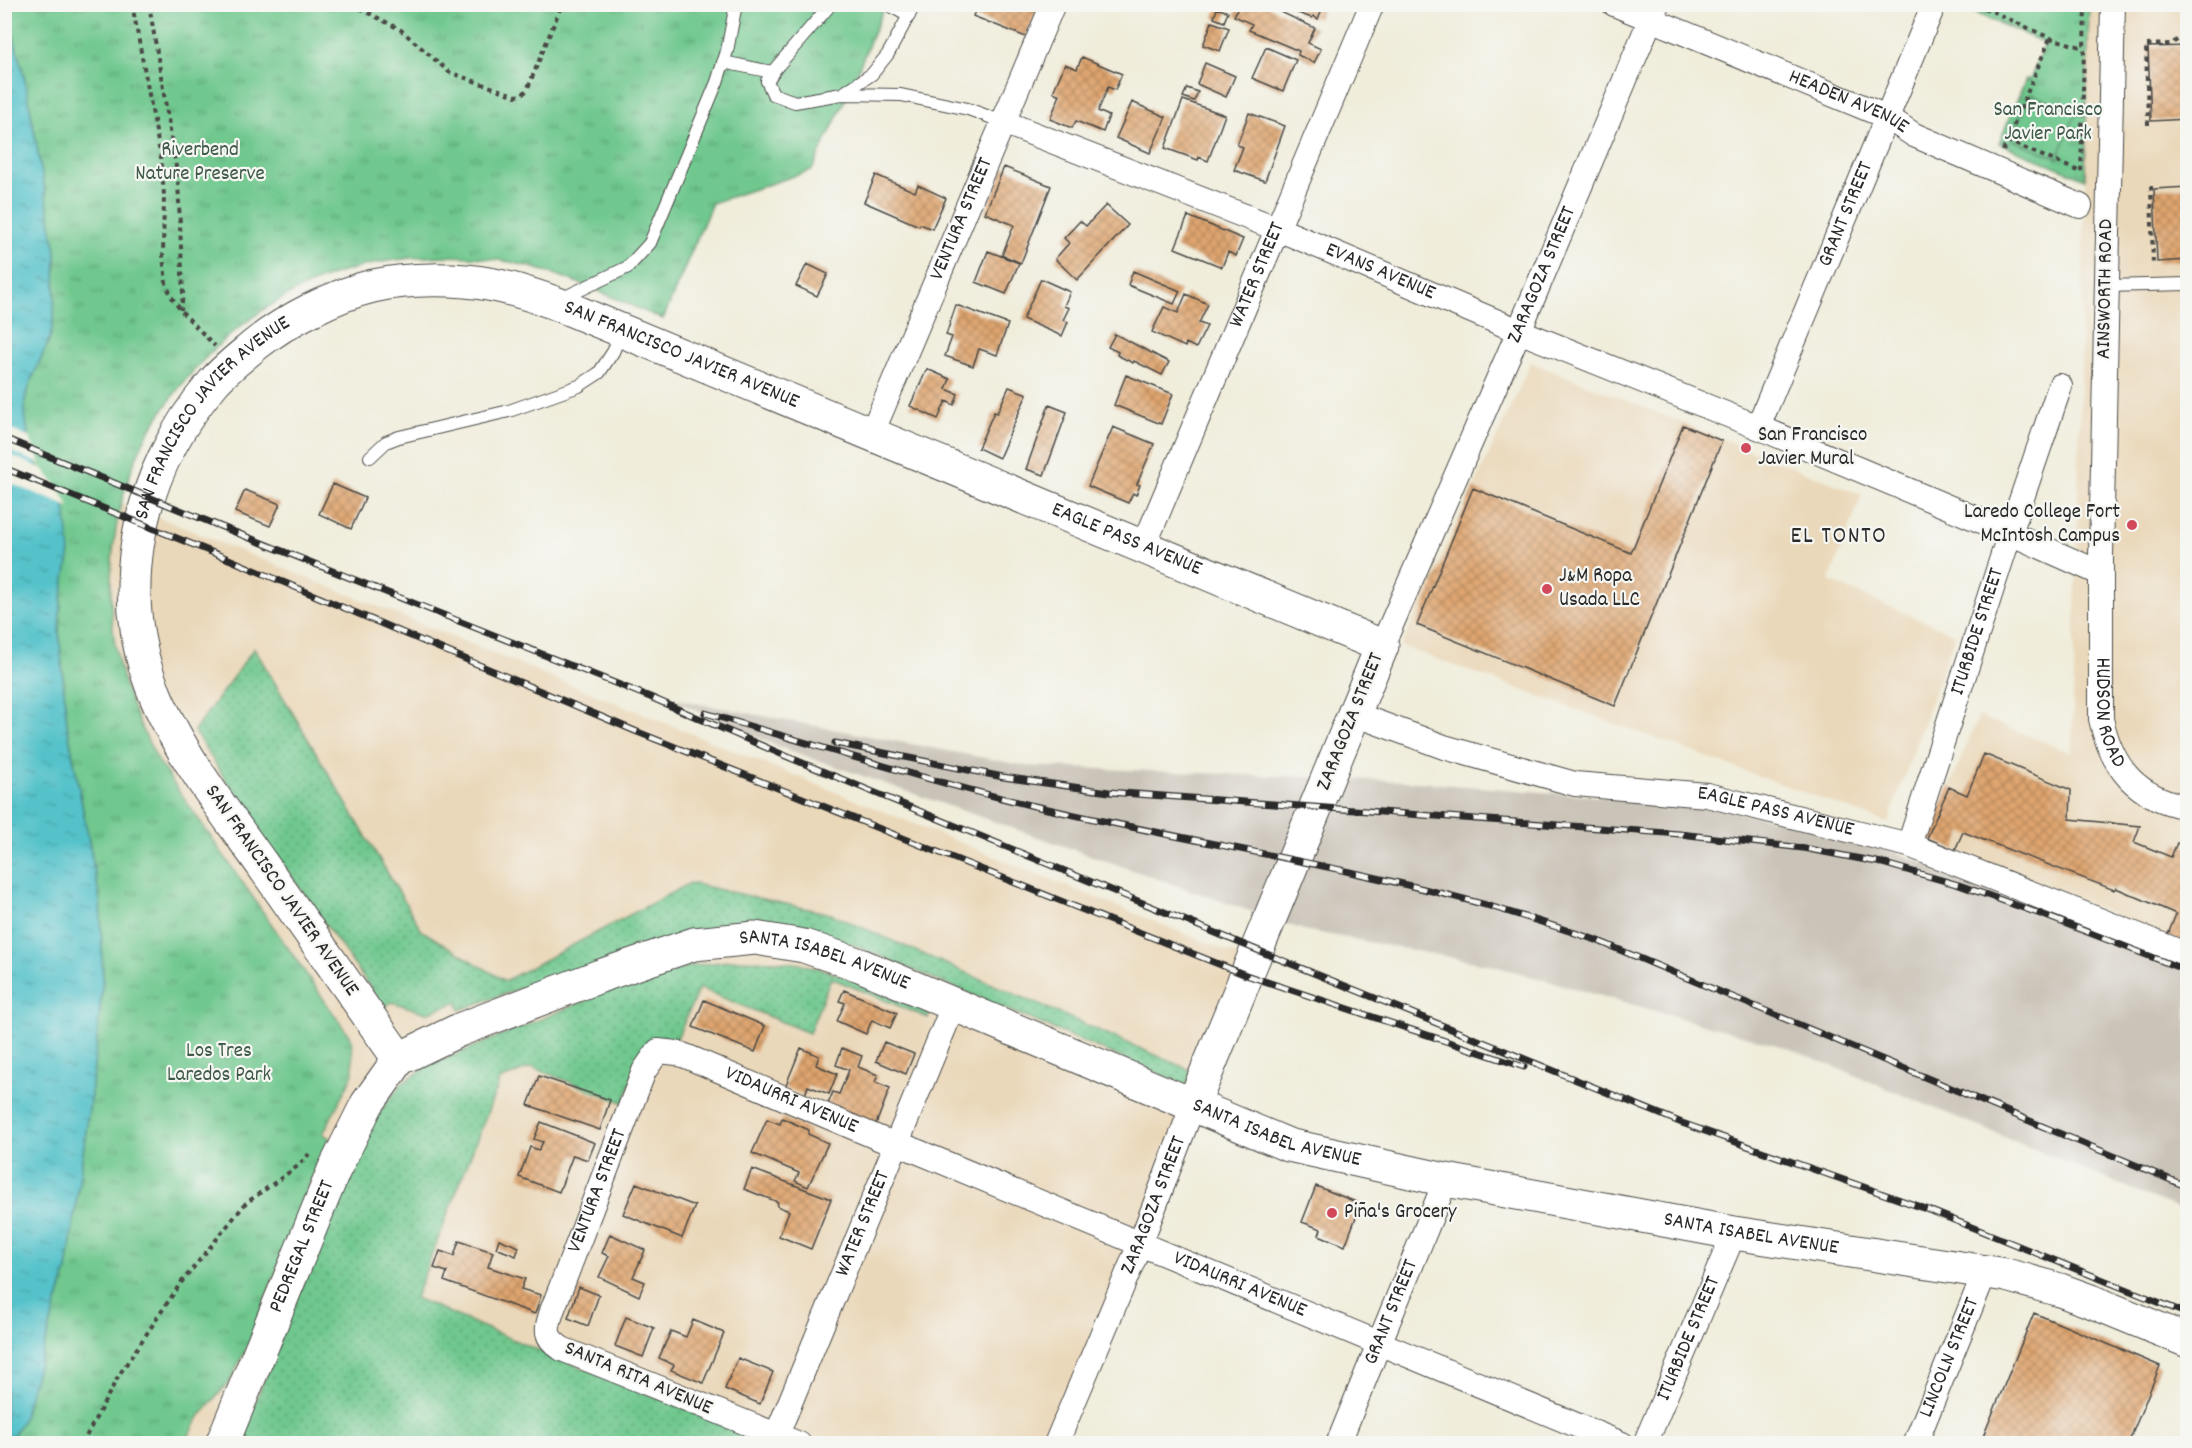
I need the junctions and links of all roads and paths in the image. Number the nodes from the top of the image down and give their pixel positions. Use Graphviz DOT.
graph roads {
  1 [pos="132,4"];
  2 [pos="149,4"];
  3 [pos="352,4"];
  4 [pos="562,4"];
  5 [pos="736,4"];
  6 [pos="831,4"];
  7 [pos="887,4"];
  8 [pos="1053,4"];
  9 [pos="1372,4"];
  10 [pos="1614,4"];
  11 [pos="1934,4"];
  12 [pos="1976,4"];
  13 [pos="2082,4"];
  14 [pos="2113,4"];
  15 [pos="912,10"];
  16 [pos="1654,12"];
  17 [pos="2187,33"];
  18 [pos="2050,38"];
  19 [pos="2084,48"];
  20 [pos="723,62"];
  21 [pos="772,72"];
  22 [pos="842,94"];
  23 [pos="1887,117"];
  24 [pos="1003,122"];
  25 [pos="2148,125"];
  26 [pos="2007,141"];
  27 [pos="2001,155"];
  28 [pos="2151,186"];
  29 [pos="2080,206"];
  30 [pos="1278,229"];
  31 [pos="2153,266"];
  32 [pos="2187,284"];
  33 [pos="2106,286"];
  34 [pos="555,303"];
  35 [pos="181,311"];
  36 [pos="622,330"];
  37 [pos="1519,331"];
  38 [pos="219,350"];
  39 [pos="2060,386"];
  40 [pos="1758,427"];
  41 [pos="872,434"];
  42 [pos="370,457"];
  43 [pos="2010,533"];
  44 [pos="1143,548"];
  45 [pos="2100,573"];
  46 [pos="1382,646"];
  47 [pos="1354,714"];
  48 [pos="2187,807"];
  49 [pos="1909,845"];
  50 [pos="2187,955"];
  51 [pos="954,1004"];
  52 [pos="658,1051"];
  53 [pos="399,1059"];
  54 [pos="1193,1105"];
  55 [pos="897,1143"];
  56 [pos="312,1151"];
  57 [pos="1446,1180"];
  58 [pos="1734,1233"];
  59 [pos="1140,1244"];
  60 [pos="1985,1272"];
  61 [pos="548,1336"];
  62 [pos="2187,1341"];
  63 [pos="1380,1342"];
  64 [pos="2187,1429"];
  65 [pos="775,1439"];
  66 [pos="82,1443"];
  67 [pos="222,1443"];
  68 [pos="799,1443"];
  69 [pos="1056,1443"];
  70 [pos="1338,1443"];
  71 [pos="1622,1443"];
  72 [pos="1645,1443"];
  73 [pos="1915,1443"];
  74 [pos="2182,1443"];
  1 -- 35 [label="path"];
  2 -- 35 [label="path"];
  3 -- 4 [label="path"];
  5 -- 20 [label="lane"];
  6 -- 21 [label="lane"];
  7 -- 15 [label="lane"];
  8 -- 24 [label="street, VENTURA STREET"];
  9 -- 30 [label="street, WATER STREET"];
  10 -- 16 [label="street, HEADEN AVENUE"];
  11 -- 23 [label="street, GRANT STREET"];
  12 -- 18 [label="path"];
  13 -- 19 [label="path"];
  14 -- 33 [label="street, AINSWORTH ROAD"];
  15 -- 22 [label="lane"];
  16 -- 23 [label="street, HEADEN AVENUE"];
  16 -- 37 [label="street, ZARAGOZA STREET"];
  17 -- 25 [label="path"];
  18 -- 19 [label="path"];
  18 -- 26 [label="path"];
  19 -- 26 [label="path"];
  20 -- 21 [label="lane"];
  20 -- 34 [label="lane"];
  21 -- 22 [label="lane"];
  22 -- 24 [label="lane"];
  23 -- 29 [label="street, HEADEN AVENUE"];
  23 -- 40 [label="street, GRANT STREET"];
  24 -- 30 [label="street, EVANS AVENUE"];
  24 -- 41 [label="street, VENTURA STREET"];
  26 -- 27 [label="path"];
  28 -- 31 [label="path"];
  30 -- 37 [label="street, EVANS AVENUE"];
  30 -- 44 [label="street, WATER STREET"];
  32 -- 33 [label="lane"];
  33 -- 45 [label="street, AINSWORTH ROAD"];
  34 -- 36 [label="street, SAN FRANCISCO JAVIER AVENUE"];
  34 -- 53 [label="street, SAN FRANCISCO JAVIER AVENUE"];
  35 -- 38 [label="path"];
  36 -- 41 [label="street, SAN FRANCISCO JAVIER AVENUE"];
  36 -- 42 [label="lane"];
  37 -- 40 [label="street, EVANS AVENUE"];
  37 -- 46 [label="street, ZARAGOZA STREET"];
  39 -- 43 [label="street, ITURBIDE STREET"];
  40 -- 43 [label="street, EVANS AVENUE"];
  41 -- 44 [label="street, EAGLE PASS AVENUE"];
  43 -- 45 [label="street, EVANS AVENUE"];
  43 -- 49 [label="street, ITURBIDE STREET"];
  44 -- 46 [label="street, EAGLE PASS AVENUE"];
  45 -- 48 [label="street, HUDSON ROAD"];
  46 -- 47 [label="street, ZARAGOZA STREET"];
  47 -- 49 [label="street, EAGLE PASS AVENUE"];
  47 -- 54 [label="street, ZARAGOZA STREET"];
  49 -- 50 [label="street, EAGLE PASS AVENUE"];
  51 -- 53 [label="street, SANTA ISABEL AVENUE"];
  51 -- 54 [label="street, SANTA ISABEL AVENUE"];
  51 -- 55 [label="street, WATER STREET"];
  52 -- 55 [label="street, VIDAURRI AVENUE"];
  52 -- 61 [label="street, VENTURA STREET"];
  53 -- 67 [label="street, PEDREGAL STREET"];
  54 -- 57 [label="street, SANTA ISABEL AVENUE"];
  54 -- 59 [label="street, ZARAGOZA STREET"];
  55 -- 59 [label="street, VIDAURRI AVENUE"];
  55 -- 65 [label="street, WATER STREET"];
  56 -- 66 [label="path"];
  57 -- 58 [label="street, SANTA ISABEL AVENUE"];
  57 -- 63 [label="street, GRANT STREET"];
  58 -- 60 [label="street, SANTA ISABEL AVENUE"];
  58 -- 72 [label="street, ITURBIDE STREET"];
  59 -- 63 [label="street, VIDAURRI AVENUE"];
  59 -- 69 [label="street, ZARAGOZA STREET"];
  60 -- 62 [label="street, SANTA ISABEL AVENUE"];
  60 -- 73 [label="street, LINCOLN STREET"];
  61 -- 65 [label="street, SANTA RITA AVENUE"];
  63 -- 70 [label="street, GRANT STREET"];
  63 -- 71 [label="street, VIDAURRI AVENUE"];
  64 -- 74 [label="path"];
  65 -- 68 [label="street, SANTA RITA AVENUE"];
}
